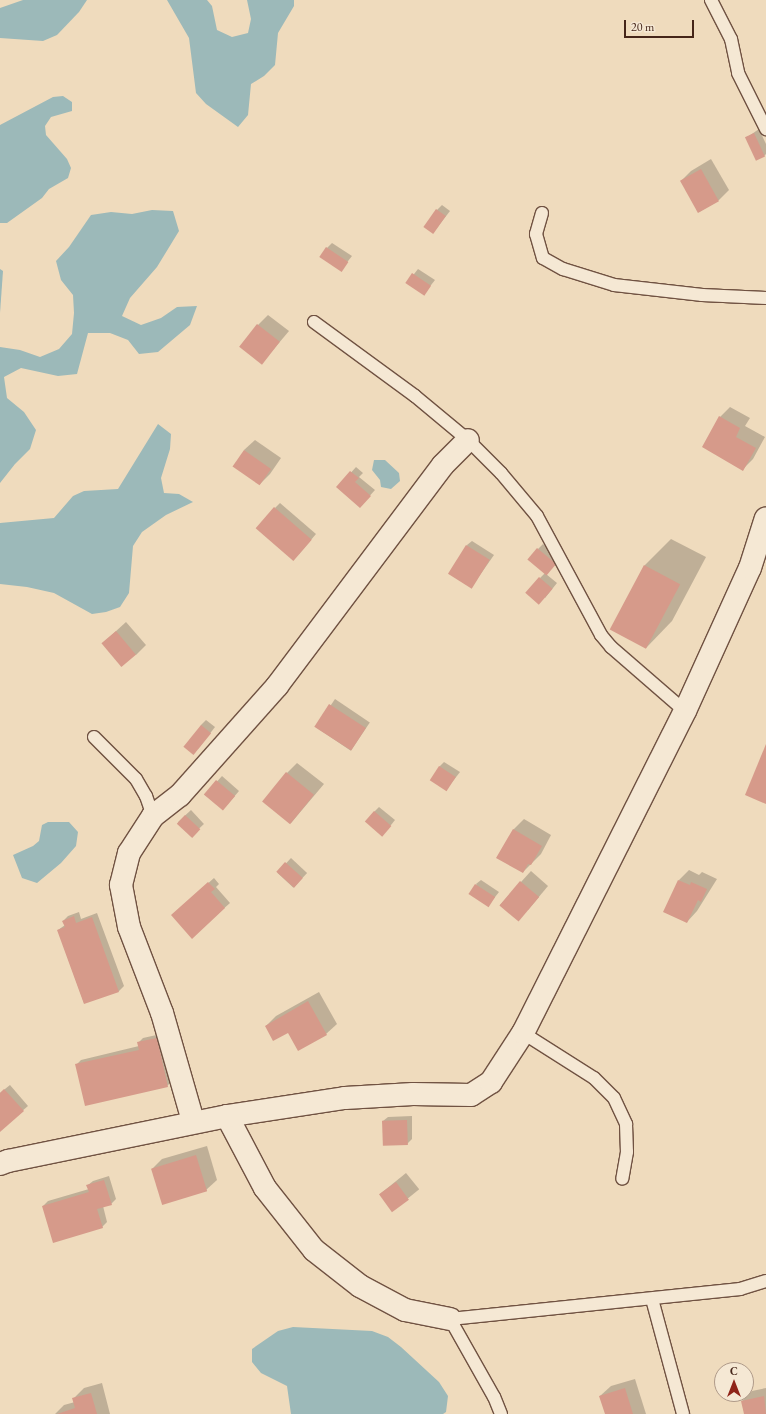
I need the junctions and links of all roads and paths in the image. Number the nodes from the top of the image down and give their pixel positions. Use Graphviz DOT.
graph roads {
  1 [pos="711,0"];
  2 [pos="766,130"];
  3 [pos="542,213"];
  4 [pos="766,298"];
  5 [pos="314,322"];
  6 [pos="468,440"];
  7 [pos="766,518"];
  8 [pos="685,711"];
  9 [pos="94,737"];
  10 [pos="153,816"];
  11 [pos="523,1033"];
  12 [pos="227,1116"];
  13 [pos="193,1122"];
  14 [pos="0,1164"];
  15 [pos="622,1179"];
  16 [pos="766,1281"];
  17 [pos="652,1299"];
  18 [pos="450,1319"];
  19 [pos="500,1414"];
  20 [pos="683,1414"];
  1 -- 2 [label="lane"];
  3 -- 4 [label="lane"];
  5 -- 6 [label="lane"];
  6 -- 8 [label="lane"];
  6 -- 10 [label="street"];
  7 -- 8 [label="street"];
  8 -- 11 [label="street"];
  9 -- 10 [label="lane"];
  10 -- 13 [label="street"];
  11 -- 12 [label="street"];
  11 -- 15 [label="lane"];
  12 -- 13 [label="street"];
  12 -- 18 [label="street"];
  13 -- 14 [label="street"];
  16 -- 17 [label="lane"];
  17 -- 18 [label="lane"];
  17 -- 20 [label="lane"];
  18 -- 19 [label="lane"];
}
